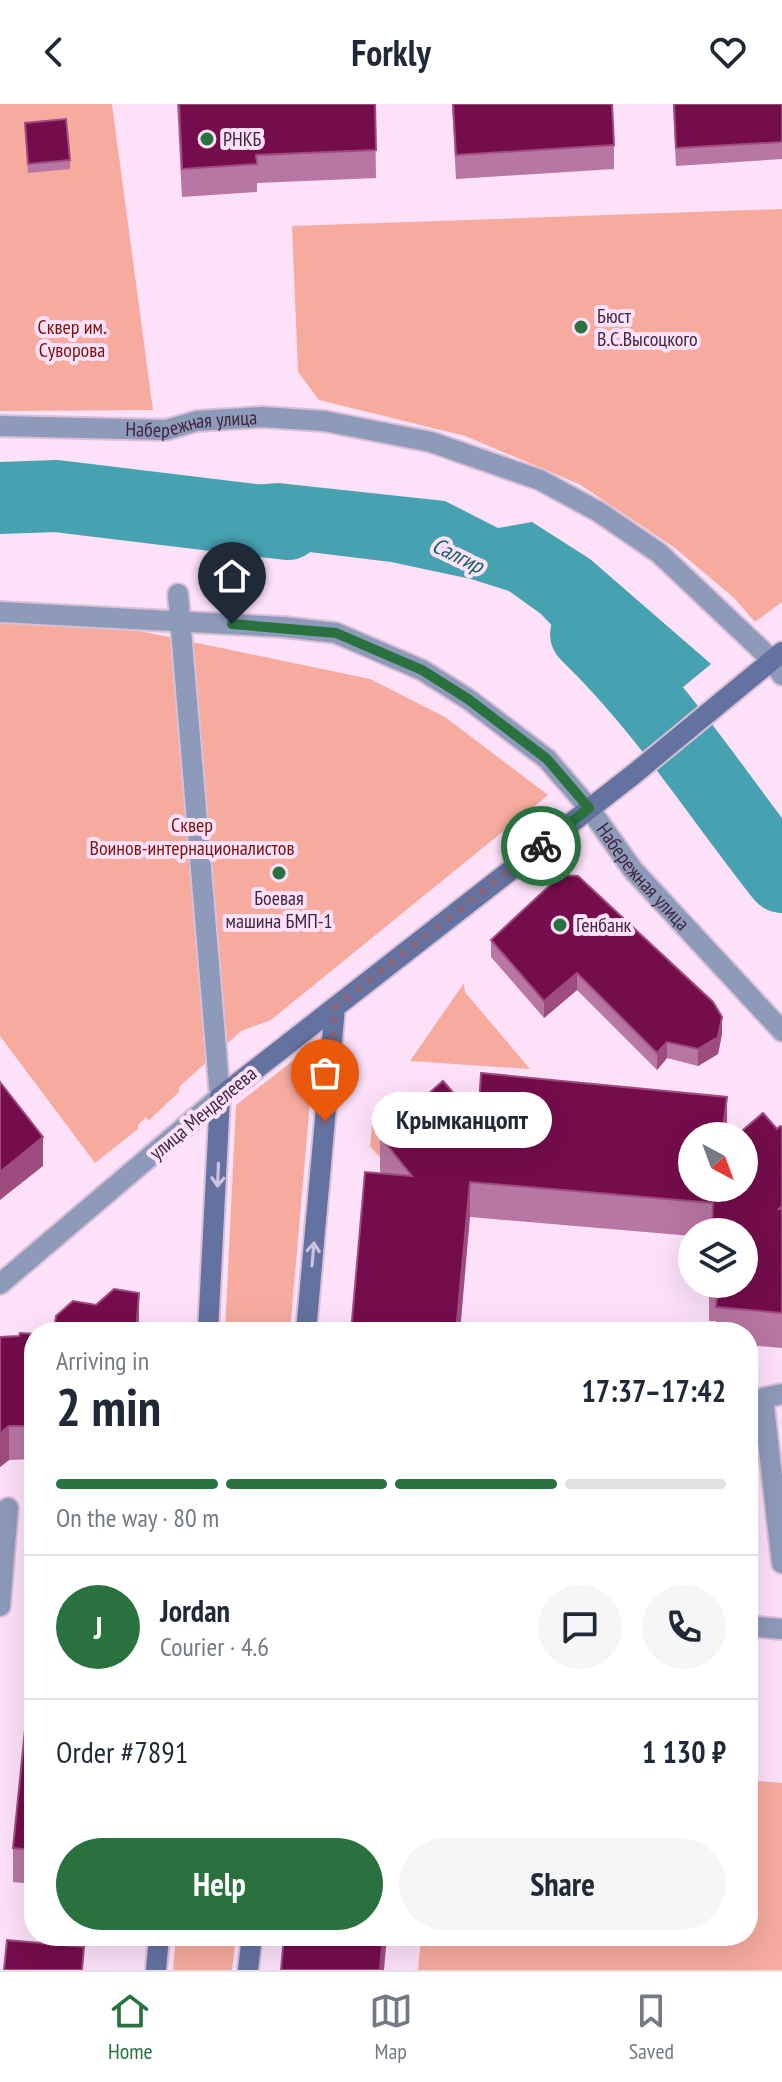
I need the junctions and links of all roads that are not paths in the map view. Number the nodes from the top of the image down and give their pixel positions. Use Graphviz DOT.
graph roads {
  1 [pos="0,426"];
  2 [pos="178,594"];
  3 [pos="0,612"];
  4 [pos="181,621"];
  5 [pos="779,663"];
  6 [pos="589,808"];
  7 [pos="335,1007"];
  8 [pos="782,1031"];
  9 [pos="220,1097"];
  10 [pos="0,1284"];
  11 [pos="209,1322"];
  12 [pos="307,1322"];
  13 [pos="782,1394"];
  14 [pos="0,1514"];
  15 [pos="782,1563"];
  16 [pos="0,1606"];
  17 [pos="758,1627"];
  18 [pos="782,1629"];
  19 [pos="158,1946"];
  20 [pos="251,1946"];
  21 [pos="156,1970"];
  22 [pos="248,1970"];
  1 -- 5 [label="street, Набережная улица"];
  2 -- 4 [label="street"];
  3 -- 4 [label="street, Набережная улица"];
  4 -- 6 [label="street, Набережная улица"];
  4 -- 9 [label="street"];
  5 -- 6 [label="street, улица Менделеева"];
  6 -- 7 [label="street, улица Менделеева"];
  6 -- 8 [label="street, Набережная улица"];
  7 -- 9 [label="street, улица Менделеева"];
  12 -- 7 [label="street, one-way"];
  9 -- 10 [label="street, улица Менделеева"];
  9 -- 11 [label="street, one-way"];
  13 -- 15 [label="street"];
  14 -- 16 [label="street"];
  17 -- 18 [label="street"];
  19 -- 21 [label="street"];
  20 -- 22 [label="street"];
}
